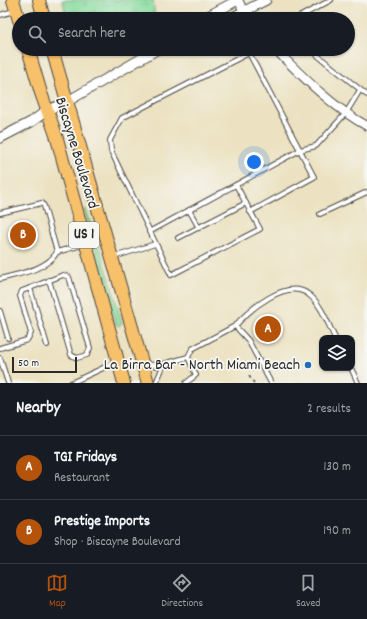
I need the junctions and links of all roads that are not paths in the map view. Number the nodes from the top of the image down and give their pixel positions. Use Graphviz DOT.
graph roads {
  1 [pos="38,0"];
  2 [pos="238,0"];
  3 [pos="266,0"];
  4 [pos="331,0"];
  5 [pos="16,10"];
  6 [pos="42,12"];
  7 [pos="215,12"];
  8 [pos="244,12"];
  9 [pos="250,12"];
  10 [pos="308,12"];
  11 [pos="0,14"];
  12 [pos="30,56"];
  13 [pos="54,56"];
  14 [pos="146,56"];
  15 [pos="243,56"];
  16 [pos="251,56"];
  17 [pos="282,56"];
  18 [pos="318,56"];
  19 [pos="360,90"];
  20 [pos="367,95"];
  21 [pos="68,101"];
  22 [pos="48,110"];
  23 [pos="346,113"];
  24 [pos="367,126"];
  25 [pos="0,138"];
  26 [pos="300,150"];
  27 [pos="236,185"];
  28 [pos="367,192"];
  29 [pos="246,203"];
  30 [pos="189,210"];
  31 [pos="250,212"];
  32 [pos="0,214"];
  33 [pos="320,214"];
  34 [pos="199,228"];
  35 [pos="149,232"];
  36 [pos="178,238"];
  37 [pos="86,244"];
  38 [pos="155,244"];
  39 [pos="57,252"];
  40 [pos="112,257"];
  41 [pos="0,279"];
  42 [pos="50,280"];
  43 [pos="30,288"];
  44 [pos="0,311"];
  45 [pos="235,326"];
  46 [pos="333,335"];
  47 [pos="8,338"];
  48 [pos="47,345"];
  49 [pos="0,348"];
  50 [pos="188,357"];
  51 [pos="0,358"];
  52 [pos="141,358"];
  53 [pos="118,361"];
  54 [pos="164,364"];
  55 [pos="352,371"];
  56 [pos="8,383"];
  57 [pos="71,383"];
  58 [pos="124,383"];
  59 [pos="148,383"];
  60 [pos="156,383"];
  61 [pos="186,383"];
  62 [pos="271,383"];
  63 [pos="358,383"];
  1 -- 6 [label="main road"];
  2 -- 7 [label="street"];
  2 -- 8 [label="street"];
  3 -- 9 [label="street"];
  4 -- 10 [label="lane"];
  5 -- 11 [label="lane"];
  12 -- 22 [label="main road, Biscayne Boulevard / US 1"];
  13 -- 21 [label="main road, Biscayne Boulevard / US 1"];
  14 -- 21 [label="street"];
  15 -- 35 [label="lane"];
  16 -- 26 [label="lane"];
  17 -- 23 [label="street"];
  18 -- 19 [label="lane"];
  19 -- 20 [label="lane"];
  19 -- 23 [label="lane"];
  21 -- 22 [label="street"];
  21 -- 40 [label="main road, Biscayne Boulevard / US 1"];
  22 -- 25 [label="street"];
  22 -- 37 [label="main road, Biscayne Boulevard / US 1"];
  23 -- 24 [label="street"];
  23 -- 26 [label="lane"];
  26 -- 27 [label="lane"];
  26 -- 31 [label="lane"];
  27 -- 29 [label="lane"];
  27 -- 30 [label="lane"];
  28 -- 33 [label="lane"];
  29 -- 31 [label="lane"];
  29 -- 34 [label="lane"];
  30 -- 34 [label="lane"];
  30 -- 35 [label="lane"];
  31 -- 38 [label="lane"];
  32 -- 39 [label="lane"];
  34 -- 36 [label="lane"];
  35 -- 38 [label="lane"];
  37 -- 39 [label="lane"];
  37 -- 53 [label="main road, Biscayne Boulevard / US 1"];
  38 -- 40 [label="lane"];
  39 -- 41 [label="lane"];
  40 -- 52 [label="main road, Biscayne Boulevard / US 1"];
  42 -- 42 [label="lane"];
  42 -- 43 [label="lane"];
  43 -- 48 [label="lane"];
  43 -- 49 [label="lane"];
  44 -- 47 [label="lane"];
  45 -- 46 [label="lane"];
  45 -- 50 [label="lane"];
  45 -- 62 [label="lane"];
  50 -- 54 [label="lane"];
  50 -- 61 [label="lane"];
  51 -- 56 [label="lane"];
  52 -- 53 [label="main road"];
  52 -- 54 [label="lane"];
  52 -- 59 [label="main road, Biscayne Boulevard / US 1"];
  53 -- 57 [label="lane"];
  53 -- 58 [label="main road, Biscayne Boulevard / US 1"];
  54 -- 60 [label="lane"];
  55 -- 63 [label="lane"];
}
